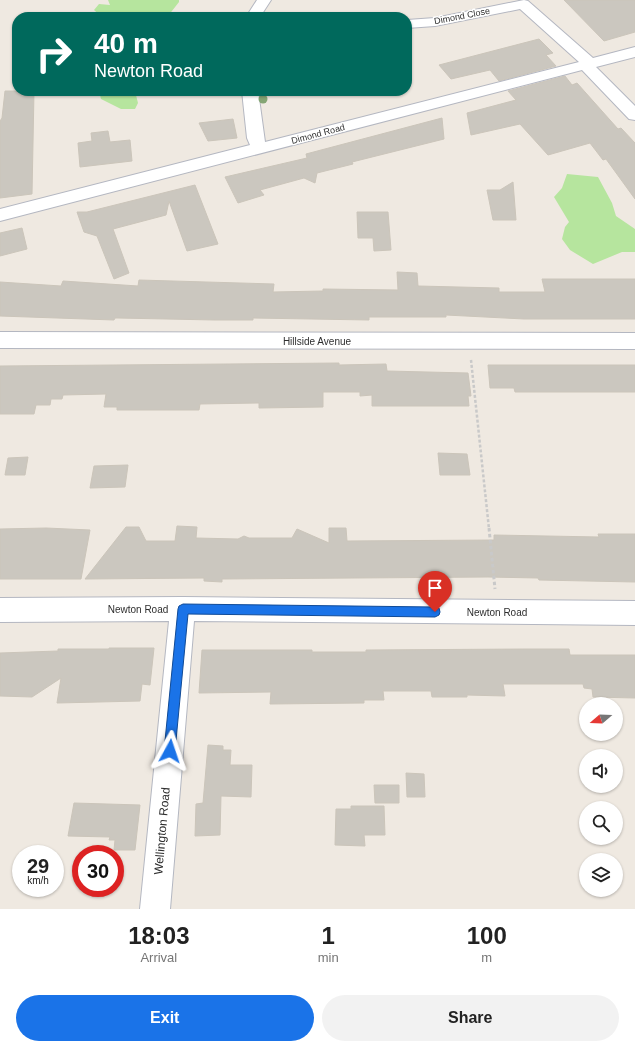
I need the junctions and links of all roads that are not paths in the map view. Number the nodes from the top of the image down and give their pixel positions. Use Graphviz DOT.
graph roads {
  1 [pos="264,0"];
  2 [pos="256,12"];
  3 [pos="412,24"];
  4 [pos="635,52"];
  5 [pos="587,64"];
  6 [pos="251,96"];
  7 [pos="635,115"];
  8 [pos="260,149"];
  9 [pos="0,215"];
  10 [pos="0,340"];
  11 [pos="635,340"];
  12 [pos="183,609"];
  13 [pos="0,610"];
  14 [pos="635,613"];
  15 [pos="155,909"];
  1 -- 2 [label="street"];
  3 -- 5 [label="street, Dimond Close"];
  4 -- 5 [label="street, Dimond Road"];
  5 -- 7 [label="street"];
  5 -- 8 [label="street, Dimond Road"];
  6 -- 8 [label="street"];
  8 -- 9 [label="street, Dimond Road"];
  10 -- 11 [label="street, Hillside Avenue"];
  12 -- 13 [label="street, Newton Road"];
  12 -- 14 [label="street, Newton Road"];
  12 -- 15 [label="street, Wellington Road"];
}
